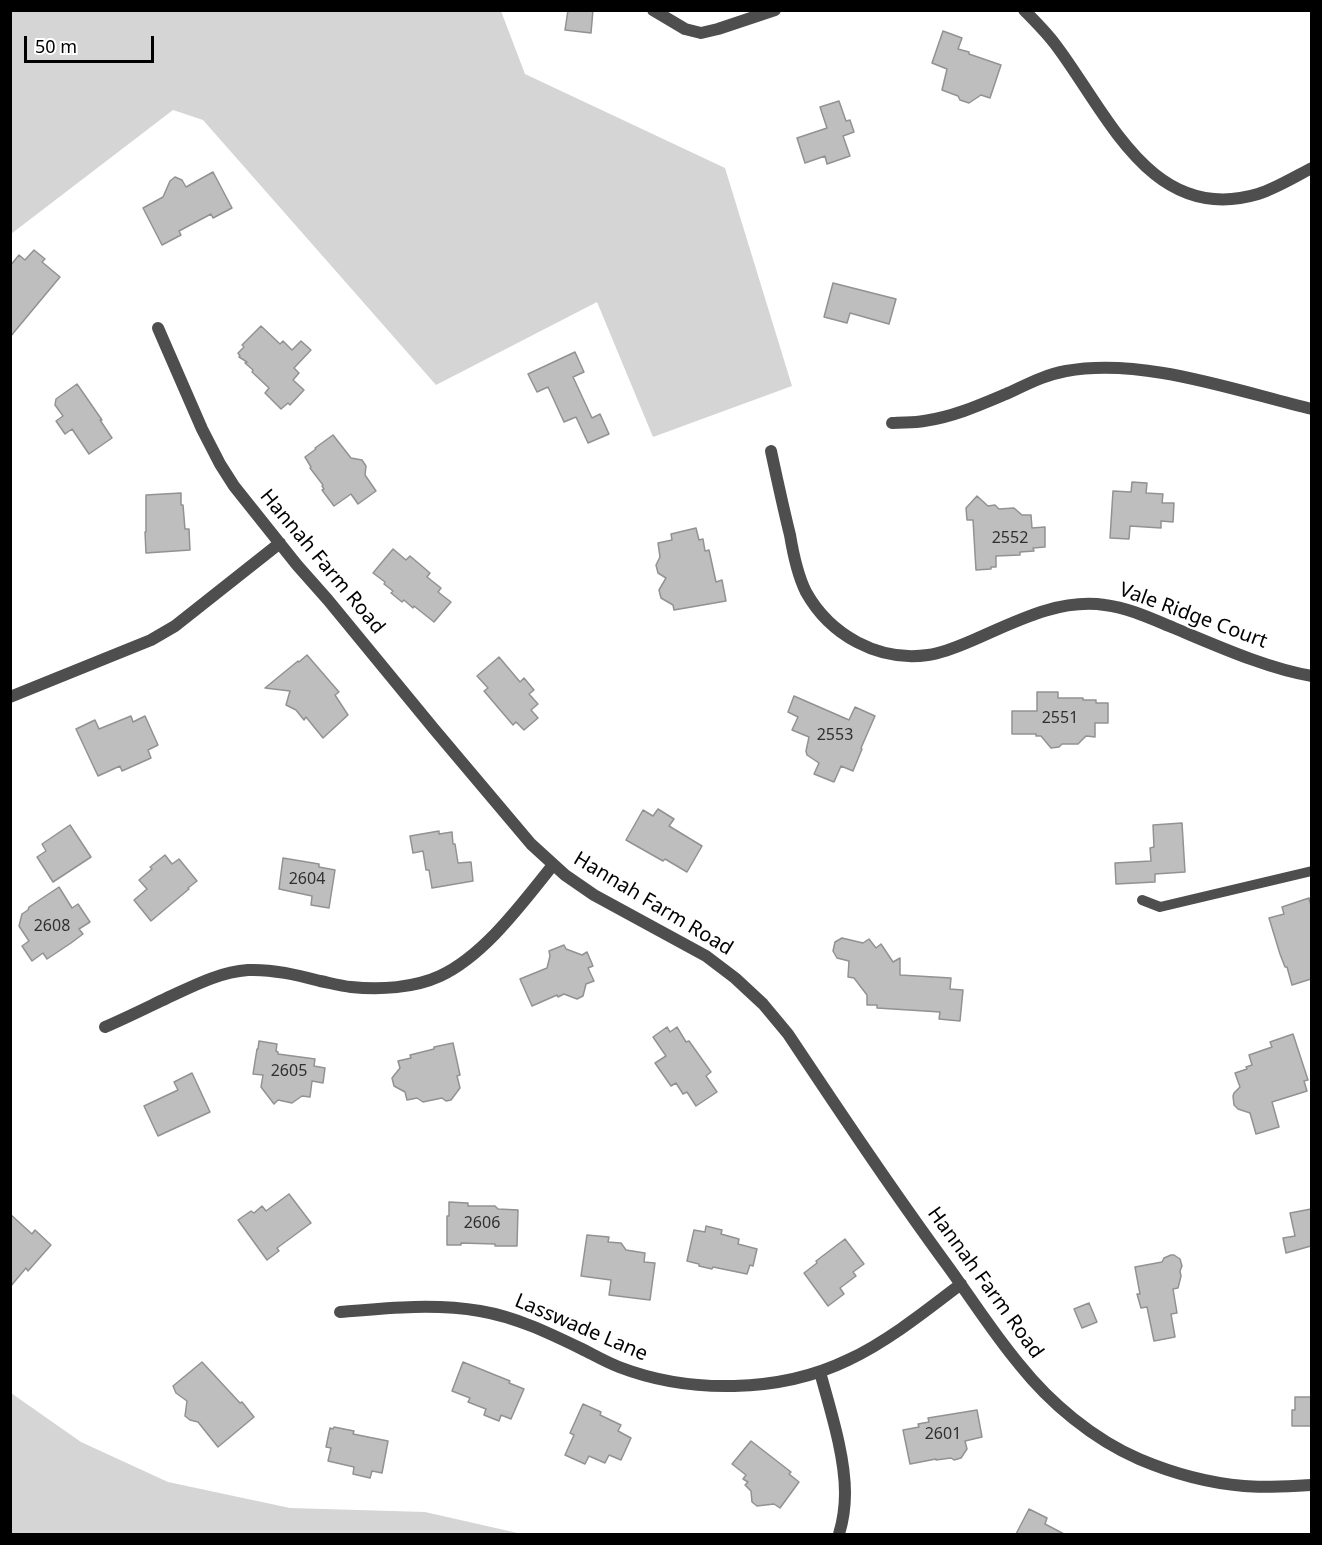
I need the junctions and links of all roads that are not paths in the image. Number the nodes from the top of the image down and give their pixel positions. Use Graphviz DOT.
graph roads {
  1 [pos="653,10"];
  2 [pos="775,10"];
  3 [pos="1024,10"];
  4 [pos="1311,168"];
  5 [pos="158,328"];
  6 [pos="1311,409"];
  7 [pos="892,423"];
  8 [pos="771,451"];
  9 [pos="280,543"];
  10 [pos="1311,676"];
  11 [pos="10,697"];
  12 [pos="553,865"];
  13 [pos="1311,871"];
  14 [pos="1142,900"];
  15 [pos="105,1027"];
  16 [pos="961,1284"];
  17 [pos="340,1312"];
  18 [pos="820,1372"];
  19 [pos="1311,1485"];
  20 [pos="839,1534"];
  1 -- 2 [label="street"];
  3 -- 4 [label="street"];
  5 -- 9 [label="street, Hannah Farm Road"];
  6 -- 7 [label="street"];
  8 -- 10 [label="street, Vale Ridge Court"];
  9 -- 11 [label="street"];
  9 -- 12 [label="street, Hannah Farm Road"];
  12 -- 15 [label="street"];
  12 -- 16 [label="street, Hannah Farm Road"];
  13 -- 14 [label="lane"];
  16 -- 18 [label="street, Lasswade Lane"];
  16 -- 19 [label="street, Hannah Farm Road"];
  17 -- 18 [label="street, Lasswade Lane"];
  18 -- 20 [label="street"];
}
